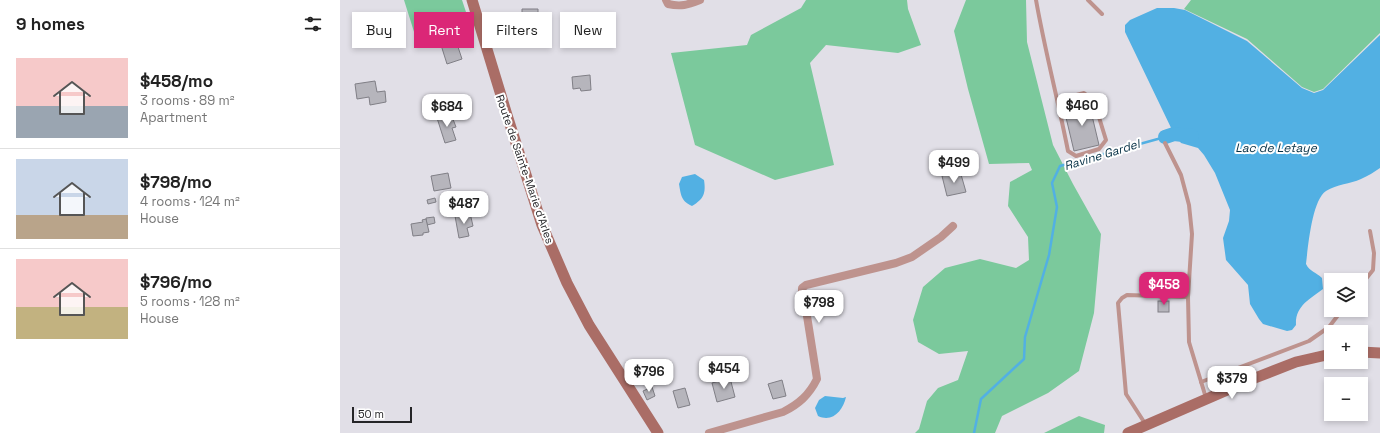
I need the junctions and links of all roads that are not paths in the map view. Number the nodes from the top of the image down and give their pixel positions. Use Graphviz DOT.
graph roads {
  1 [pos="472,0"];
  2 [pos="666,0"];
  3 [pos="700,0"];
  4 [pos="1036,0"];
  5 [pos="1088,0"];
  6 [pos="1102,14"];
  7 [pos="1058,100"];
  8 [pos="1165,143"];
  9 [pos="953,226"];
  10 [pos="1370,231"];
  11 [pos="1368,276"];
  12 [pos="1188,297"];
  13 [pos="1337,317"];
  14 [pos="1368,352"];
  15 [pos="1380,353"];
  16 [pos="1324,356"];
  17 [pos="1200,382"];
  18 [pos="1206,398"];
  19 [pos="1146,426"];
  20 [pos="658,433"];
  21 [pos="709,433"];
  22 [pos="1128,433"];
  1 -- 20 [label="main road, Route de Sainte-Marie d'Arles"];
  2 -- 3 [label="street"];
  4 -- 7 [label="lane"];
  5 -- 6 [label="lane"];
  7 -- 7 [label="lane"];
  8 -- 12 [label="lane"];
  9 -- 21 [label="street"];
  10 -- 11 [label="lane"];
  12 -- 17 [label="lane"];
  12 -- 19 [label="lane"];
  13 -- 17 [label="lane"];
  14 -- 15 [label="main road"];
  16 -- 18 [label="main road"];
  17 -- 18 [label="lane"];
  18 -- 19 [label="main road"];
  19 -- 22 [label="main road"];
}
